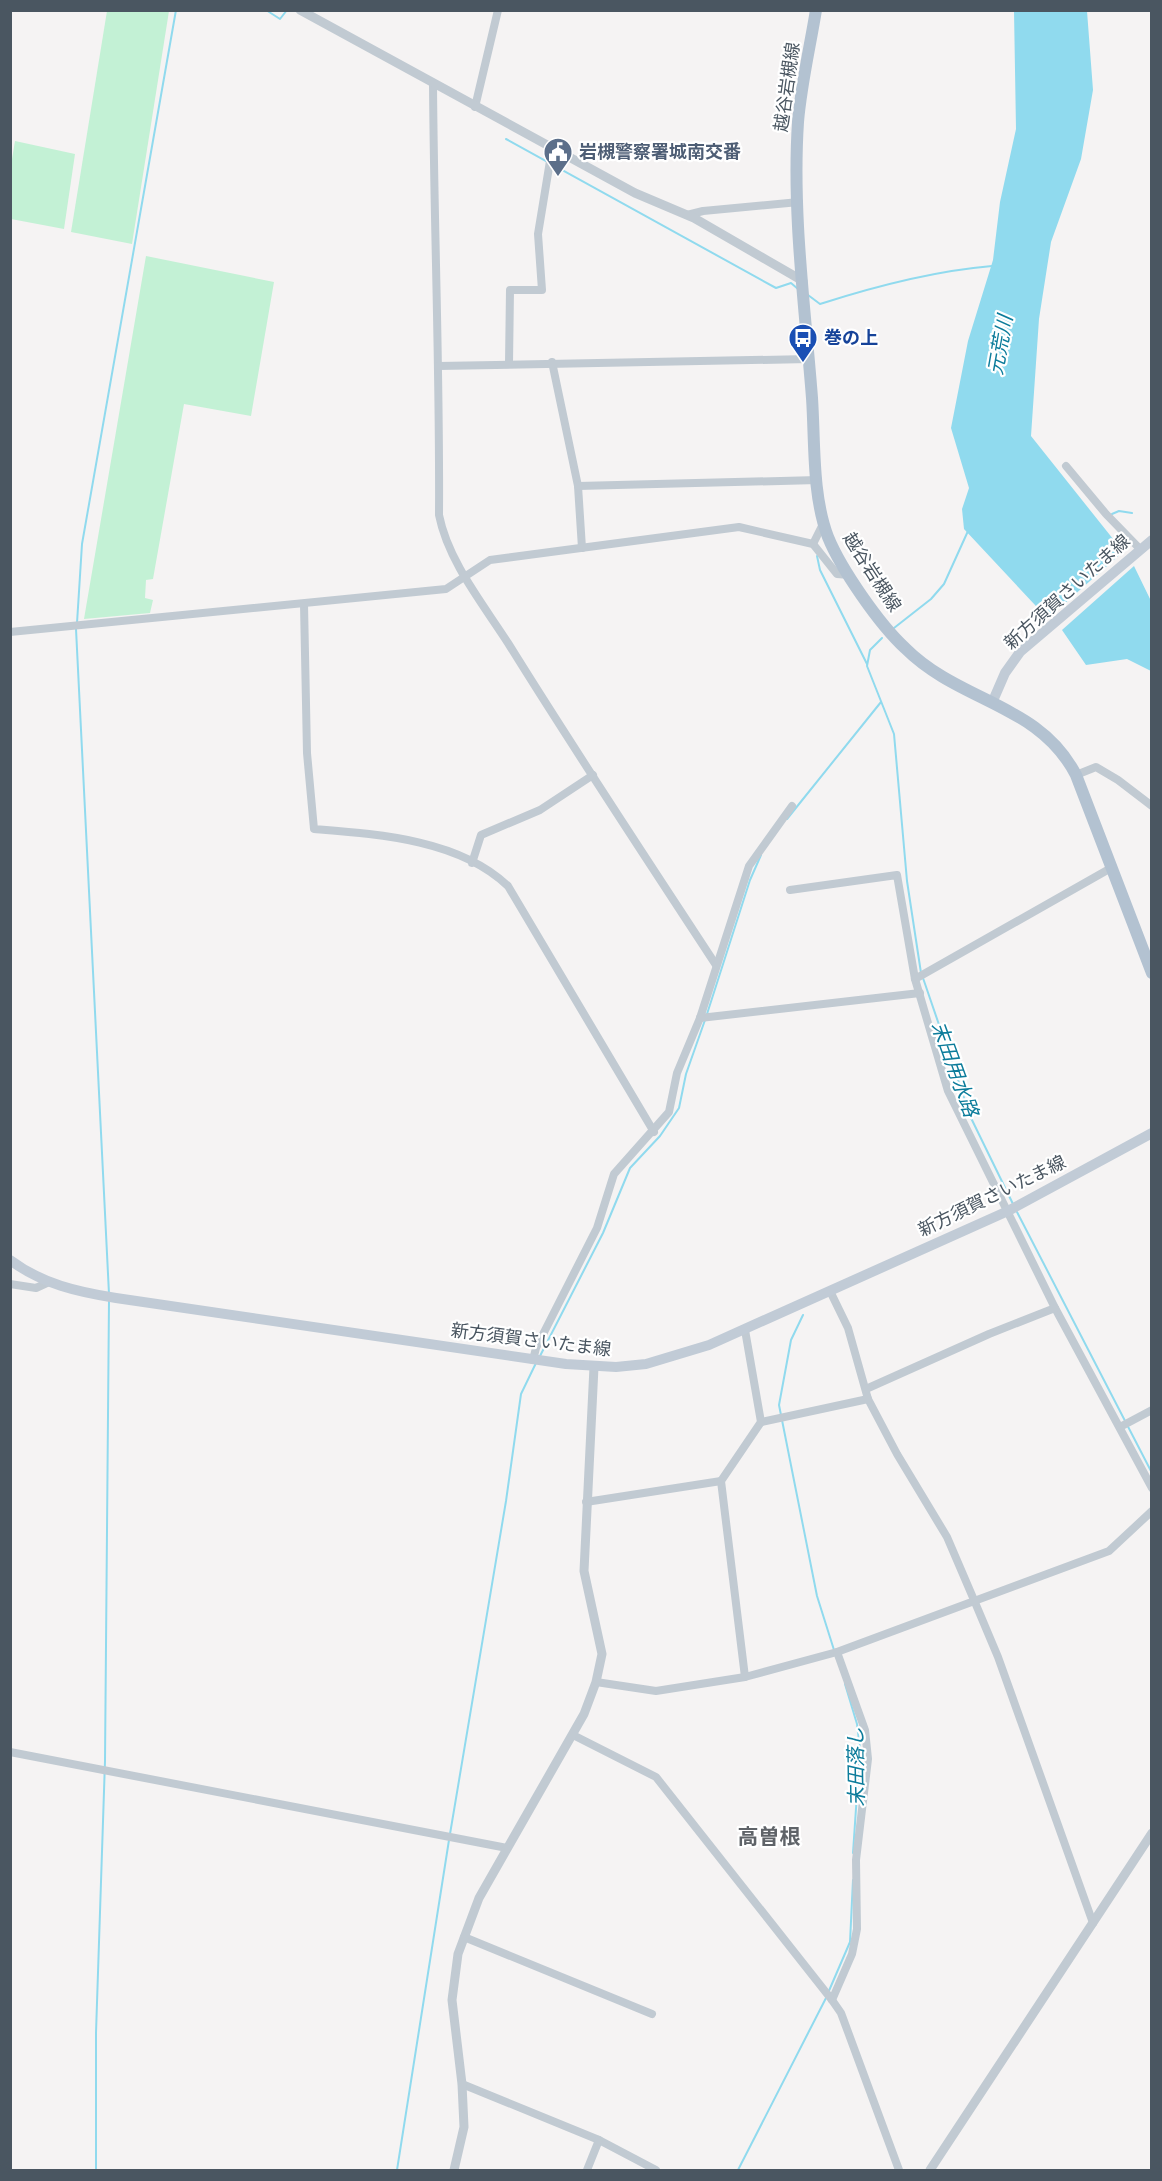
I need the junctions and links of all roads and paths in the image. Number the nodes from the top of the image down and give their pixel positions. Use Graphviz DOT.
graph roads {
  1 [pos="300,10"];
  2 [pos="498,10"];
  3 [pos="816,10"];
  4 [pos="433,84"];
  5 [pos="475,107"];
  6 [pos="552,149"];
  7 [pos="799,202"];
  8 [pos="687,215"];
  9 [pos="803,281"];
  10 [pos="809,359"];
  11 [pos="552,362"];
  12 [pos="509,363"];
  13 [pos="438,366"];
  14 [pos="1066,466"];
  15 [pos="818,480"];
  16 [pos="578,486"];
  17 [pos="824,522"];
  18 [pos="1151,542"];
  19 [pos="813,544"];
  20 [pos="582,548"];
  21 [pos="1137,551"];
  22 [pos="849,575"];
  23 [pos="466,576"];
  24 [pos="304,604"];
  25 [pos="10,633"];
  26 [pos="992,703"];
  27 [pos="593,775"];
  28 [pos="1076,775"];
  29 [pos="792,806"];
  30 [pos="1152,806"];
  31 [pos="472,863"];
  32 [pos="1111,868"];
  33 [pos="790,890"];
  34 [pos="716,965"];
  35 [pos="1152,973"];
  36 [pos="915,979"];
  37 [pos="920,993"];
  38 [pos="700,1018"];
  39 [pos="654,1132"];
  40 [pos="1152,1133"];
  41 [pos="1008,1211"];
  42 [pos="10,1260"];
  43 [pos="49,1282"];
  44 [pos="10,1284"];
  45 [pos="830,1291"];
  46 [pos="1055,1308"];
  47 [pos="745,1330"];
  48 [pos="533,1360"];
  49 [pos="594,1367"];
  50 [pos="866,1389"];
  51 [pos="868,1399"];
  52 [pos="1152,1410"];
  53 [pos="761,1422"];
  54 [pos="1120,1426"];
  55 [pos="721,1481"];
  56 [pos="1152,1488"];
  57 [pos="586,1502"];
  58 [pos="1152,1511"];
  59 [pos="974,1600"];
  60 [pos="837,1652"];
  61 [pos="745,1677"];
  62 [pos="597,1682"];
  63 [pos="573,1735"];
  64 [pos="10,1752"];
  65 [pos="1152,1833"];
  66 [pos="507,1848"];
  67 [pos="1093,1923"];
  68 [pos="464,1937"];
  69 [pos="832,2000"];
  70 [pos="652,2014"];
  71 [pos="462,2084"];
  72 [pos="599,2140"];
  73 [pos="454,2170"];
  74 [pos="587,2170"];
  75 [pos="656,2170"];
  76 [pos="899,2170"];
  77 [pos="930,2170"];
  1 -- 4 [label="street"];
  2 -- 5 [label="street"];
  3 -- 7 [label="main road, 越谷岩槻線"];
  4 -- 5 [label="street"];
  4 -- 13 [label="street"];
  5 -- 6 [label="street"];
  6 -- 8 [label="street"];
  6 -- 12 [label="street"];
  7 -- 8 [label="street"];
  7 -- 9 [label="main road, 越谷岩槻線"];
  8 -- 9 [label="street"];
  9 -- 10 [label="main road, 越谷岩槻線"];
  10 -- 11 [label="street"];
  10 -- 15 [label="main road, 越谷岩槻線"];
  11 -- 12 [label="street"];
  11 -- 16 [label="street"];
  12 -- 13 [label="street"];
  13 -- 23 [label="street"];
  14 -- 21 [label="street"];
  15 -- 16 [label="street"];
  15 -- 17 [label="main road, 越谷岩槻線"];
  16 -- 20 [label="street"];
  17 -- 19 [label="street"];
  17 -- 22 [label="main road, 越谷岩槻線"];
  18 -- 21 [label="main road, 新方須賀さいたま線"];
  19 -- 20 [label="street"];
  19 -- 22 [label="street"];
  20 -- 23 [label="street"];
  21 -- 26 [label="main road, 新方須賀さいたま線"];
  22 -- 26 [label="main road, 越谷岩槻線"];
  23 -- 24 [label="street"];
  23 -- 27 [label="street"];
  24 -- 25 [label="street"];
  24 -- 31 [label="street"];
  26 -- 28 [label="main road, 越谷岩槻線"];
  27 -- 31 [label="street"];
  27 -- 34 [label="street"];
  28 -- 30 [label="street"];
  28 -- 32 [label="main road, 越谷岩槻線"];
  29 -- 34 [label="street"];
  31 -- 39 [label="street"];
  32 -- 35 [label="main road, 越谷岩槻線"];
  32 -- 36 [label="street"];
  33 -- 36 [label="street"];
  34 -- 38 [label="street"];
  36 -- 37 [label="street"];
  37 -- 38 [label="street"];
  37 -- 41 [label="street"];
  38 -- 39 [label="street"];
  39 -- 48 [label="street"];
  40 -- 41 [label="main road, 新方須賀さいたま線"];
  41 -- 45 [label="main road, 新方須賀さいたま線"];
  41 -- 46 [label="street"];
  42 -- 43 [label="main road, 新方須賀さいたま線"];
  43 -- 44 [label="street"];
  43 -- 48 [label="main road, 新方須賀さいたま線"];
  45 -- 47 [label="main road, 新方須賀さいたま線"];
  45 -- 50 [label="street"];
  46 -- 50 [label="street"];
  46 -- 54 [label="street"];
  47 -- 49 [label="main road, 新方須賀さいたま線"];
  47 -- 53 [label="street"];
  48 -- 49 [label="main road, 新方須賀さいたま線"];
  49 -- 57 [label="street"];
  50 -- 51 [label="street"];
  51 -- 53 [label="street"];
  51 -- 59 [label="street"];
  52 -- 54 [label="street"];
  53 -- 55 [label="street"];
  54 -- 56 [label="street"];
  55 -- 57 [label="street"];
  55 -- 61 [label="street"];
  57 -- 62 [label="street"];
  58 -- 59 [label="street"];
  59 -- 60 [label="street"];
  59 -- 67 [label="street"];
  60 -- 61 [label="street"];
  60 -- 69 [label="street"];
  61 -- 62 [label="street"];
  62 -- 63 [label="street"];
  63 -- 66 [label="street"];
  63 -- 69 [label="street"];
  64 -- 66 [label="street"];
  65 -- 67 [label="street"];
  66 -- 68 [label="street"];
  67 -- 77 [label="street"];
  68 -- 70 [label="street"];
  68 -- 71 [label="street"];
  69 -- 76 [label="street"];
  71 -- 72 [label="street"];
  71 -- 73 [label="street"];
  72 -- 74 [label="street"];
  72 -- 75 [label="street"];
}
